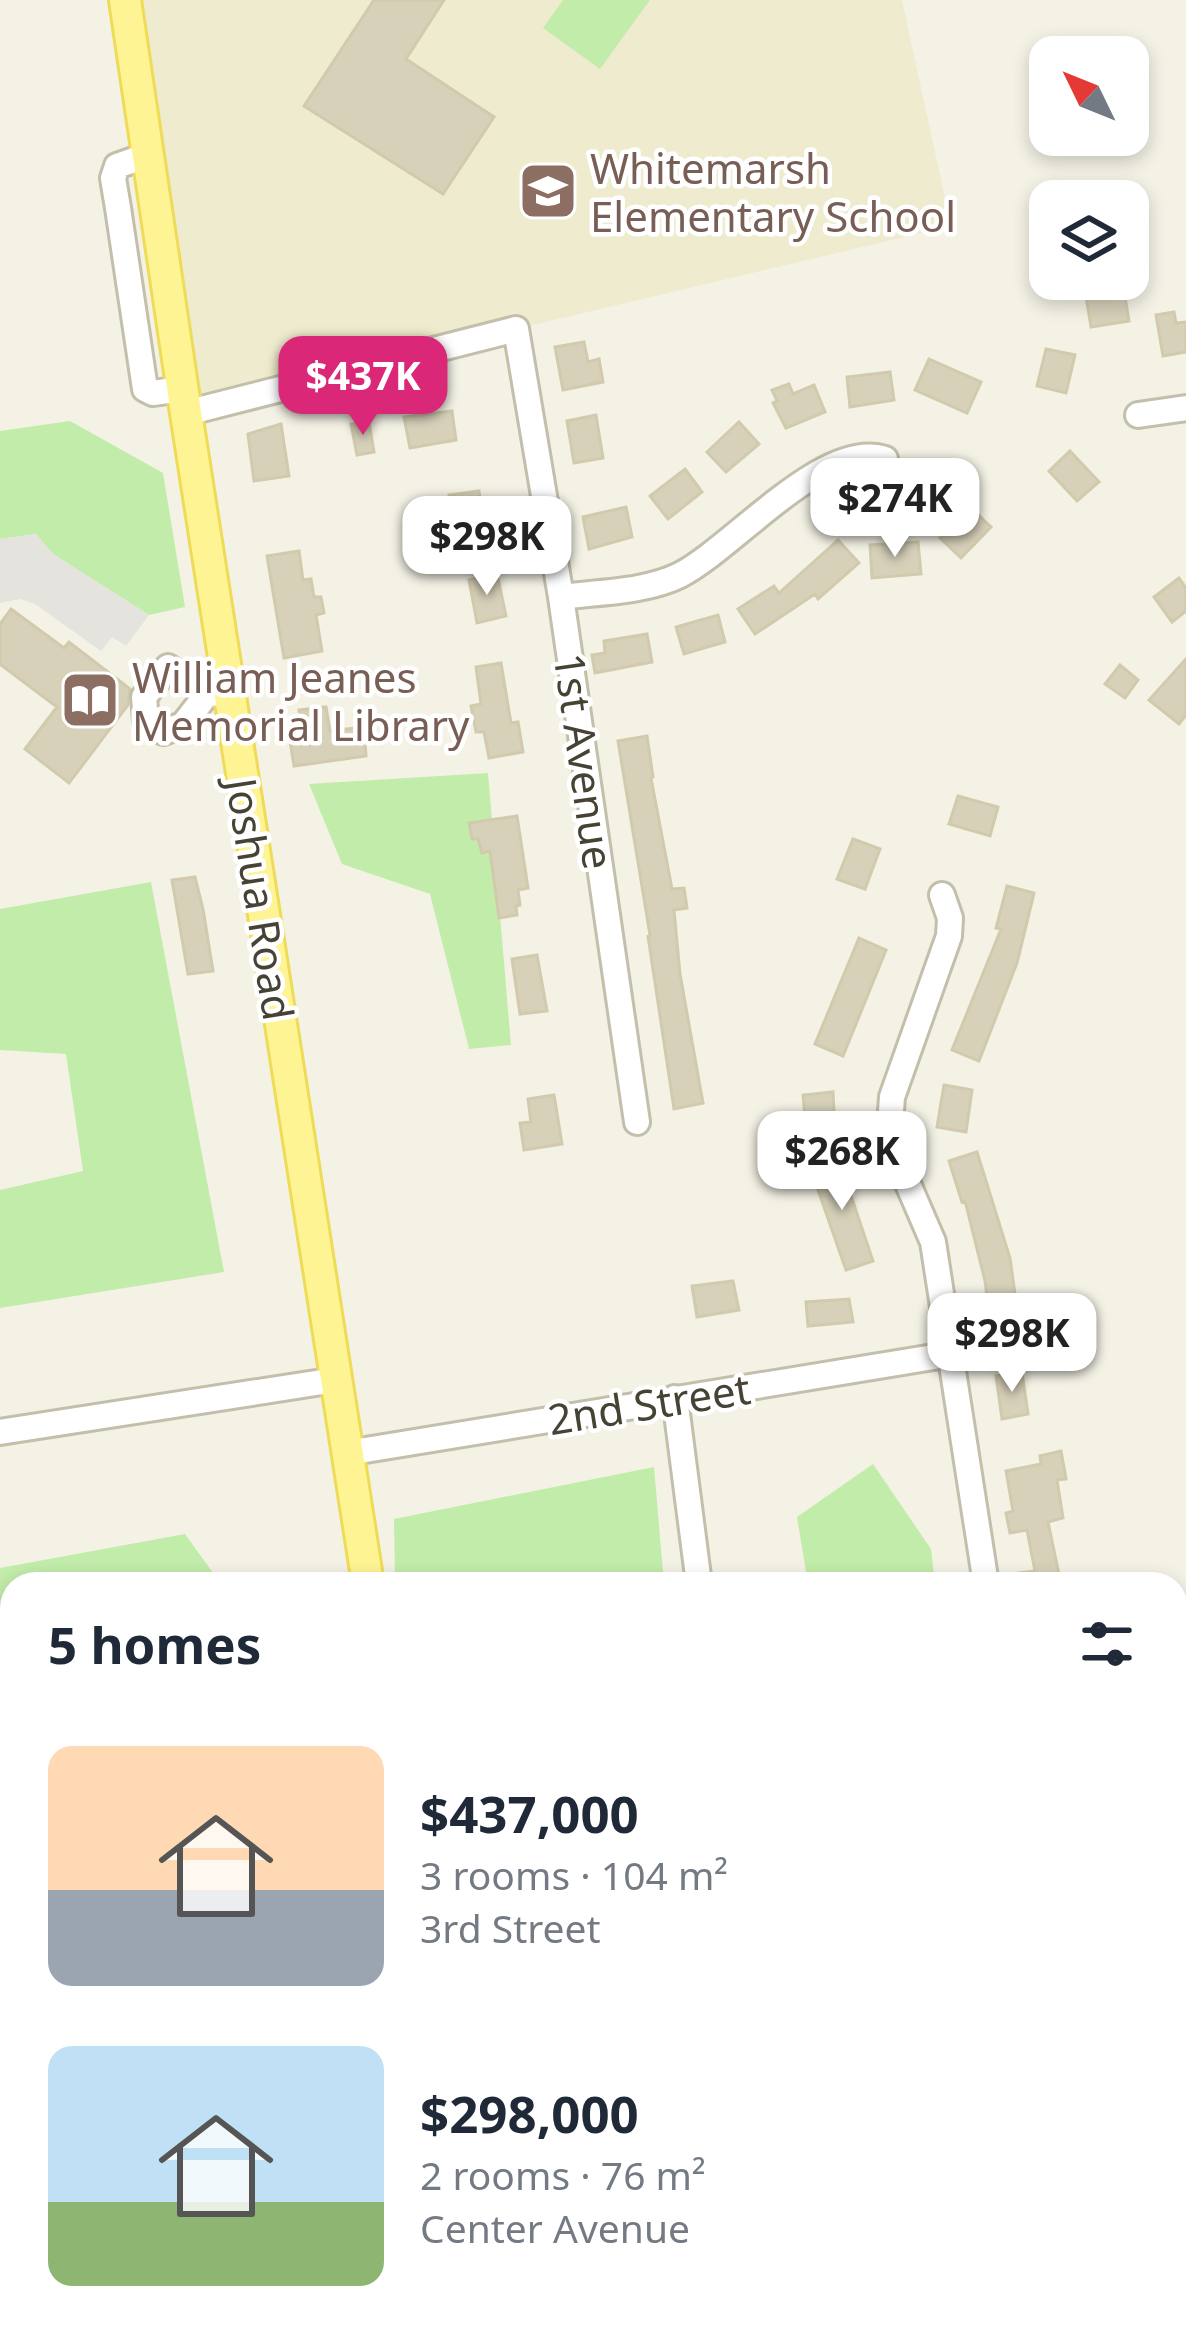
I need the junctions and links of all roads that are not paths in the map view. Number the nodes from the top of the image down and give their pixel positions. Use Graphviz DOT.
graph roads {
  1 [pos="128,0"];
  2 [pos="184,401"];
  3 [pos="1186,407"];
  4 [pos="1138,415"];
  5 [pos="885,459"];
  6 [pos="561,597"];
  7 [pos="942,895"];
  8 [pos="637,1122"];
  9 [pos="952,1354"];
  10 [pos="335,1380"];
  11 [pos="675,1398"];
  12 [pos="0,1432"];
  13 [pos="346,1453"];
  14 [pos="366,1572"];
  15 [pos="697,1572"];
  16 [pos="984,1572"];
  1 -- 2 [label="main road, Joshua Road"];
  2 -- 6 [label="street, 1st Avenue"];
  2 -- 10 [label="main road, Joshua Road"];
  3 -- 4 [label="street"];
  5 -- 6 [label="street"];
  6 -- 8 [label="street, 1st Avenue"];
  7 -- 9 [label="street"];
  9 -- 11 [label="street, 2nd Street"];
  9 -- 16 [label="street"];
  10 -- 12 [label="street"];
  10 -- 13 [label="main road, Joshua Road"];
  11 -- 13 [label="street, 2nd Street"];
  11 -- 15 [label="street"];
  13 -- 14 [label="main road, Joshua Road"];
}
